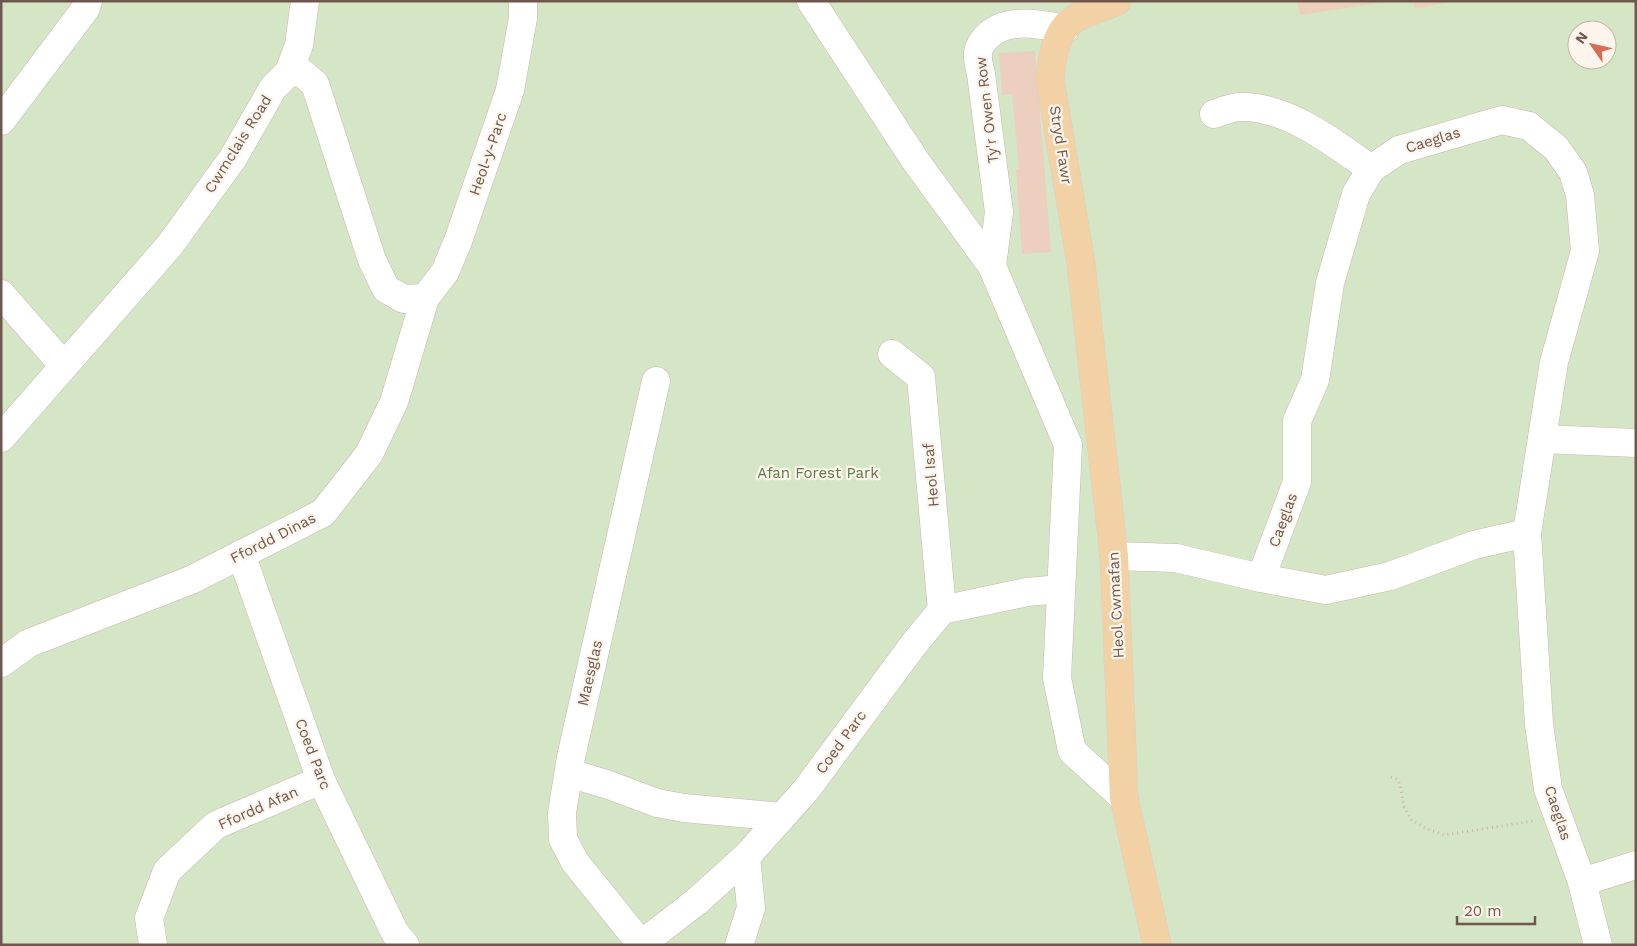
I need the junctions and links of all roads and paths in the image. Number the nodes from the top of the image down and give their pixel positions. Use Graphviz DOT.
graph roads {
  1 [pos="305,1"];
  2 [pos="523,1"];
  3 [pos="811,1"];
  4 [pos="1116,1"];
  5 [pos="87,5"];
  6 [pos="1065,29"];
  7 [pos="289,72"];
  8 [pos="1214,114"];
  9 [pos="1,121"];
  10 [pos="1371,169"];
  11 [pos="1081,264"];
  12 [pos="992,266"];
  13 [pos="1,294"];
  14 [pos="424,298"];
  15 [pos="892,354"];
  16 [pos="64,366"];
  17 [pos="656,381"];
  18 [pos="1,438"];
  19 [pos="1542,439"];
  20 [pos="1636,443"];
  21 [pos="1527,533"];
  22 [pos="241,554"];
  23 [pos="1114,556"];
  24 [pos="1261,578"];
  25 [pos="1061,589"];
  26 [pos="942,610"];
  27 [pos="1,663"];
  28 [pos="569,773"];
  29 [pos="1391,777"];
  30 [pos="321,780"];
  31 [pos="1124,798"];
  32 [pos="1558,815"];
  33 [pos="779,820"];
  34 [pos="746,857"];
  35 [pos="1636,865"];
  36 [pos="1582,882"];
  37 [pos="641,944"];
  38 [pos="153,945"];
  39 [pos="405,945"];
  40 [pos="739,945"];
  41 [pos="1157,945"];
  42 [pos="1598,945"];
  1 -- 7 [label="street"];
  2 -- 14 [label="street, Heol-y-Parc"];
  3 -- 12 [label="street"];
  4 -- 6 [label="main road"];
  5 -- 9 [label="street"];
  6 -- 11 [label="main road, Stryd Fawr"];
  6 -- 12 [label="street, Ty'r Owen Row"];
  7 -- 14 [label="street"];
  7 -- 16 [label="street, Cwmclais Road"];
  8 -- 10 [label="street"];
  10 -- 19 [label="street, Caeglas"];
  10 -- 24 [label="street, Caeglas"];
  11 -- 23 [label="main road, Heol Cwmafan"];
  12 -- 25 [label="street"];
  13 -- 16 [label="street"];
  14 -- 22 [label="street, Ffordd Dinas"];
  15 -- 26 [label="street, Heol Isaf"];
  16 -- 18 [label="street, Cwmclais Road"];
  17 -- 28 [label="street, Maesglas"];
  19 -- 20 [label="street"];
  19 -- 21 [label="street, Caeglas"];
  21 -- 24 [label="street"];
  21 -- 32 [label="street, Caeglas"];
  22 -- 27 [label="street, Ffordd Dinas"];
  22 -- 30 [label="street, Coed Parc"];
  23 -- 24 [label="street"];
  23 -- 31 [label="main road, Heol Cwmafan"];
  25 -- 26 [label="street"];
  25 -- 31 [label="street"];
  26 -- 33 [label="street, Coed Parc"];
  28 -- 33 [label="street"];
  28 -- 37 [label="street, Maesglas"];
  29 -- 32 [label="path"];
  30 -- 38 [label="street, Ffordd Afan"];
  30 -- 39 [label="street, Coed Parc"];
  31 -- 41 [label="main road, Heol Cwmafan"];
  32 -- 36 [label="street, Caeglas"];
  33 -- 34 [label="street, Coed Parc"];
  34 -- 37 [label="street, Coed Parc"];
  34 -- 40 [label="street"];
  35 -- 36 [label="street"];
  36 -- 42 [label="street, Caeglas"];
}
